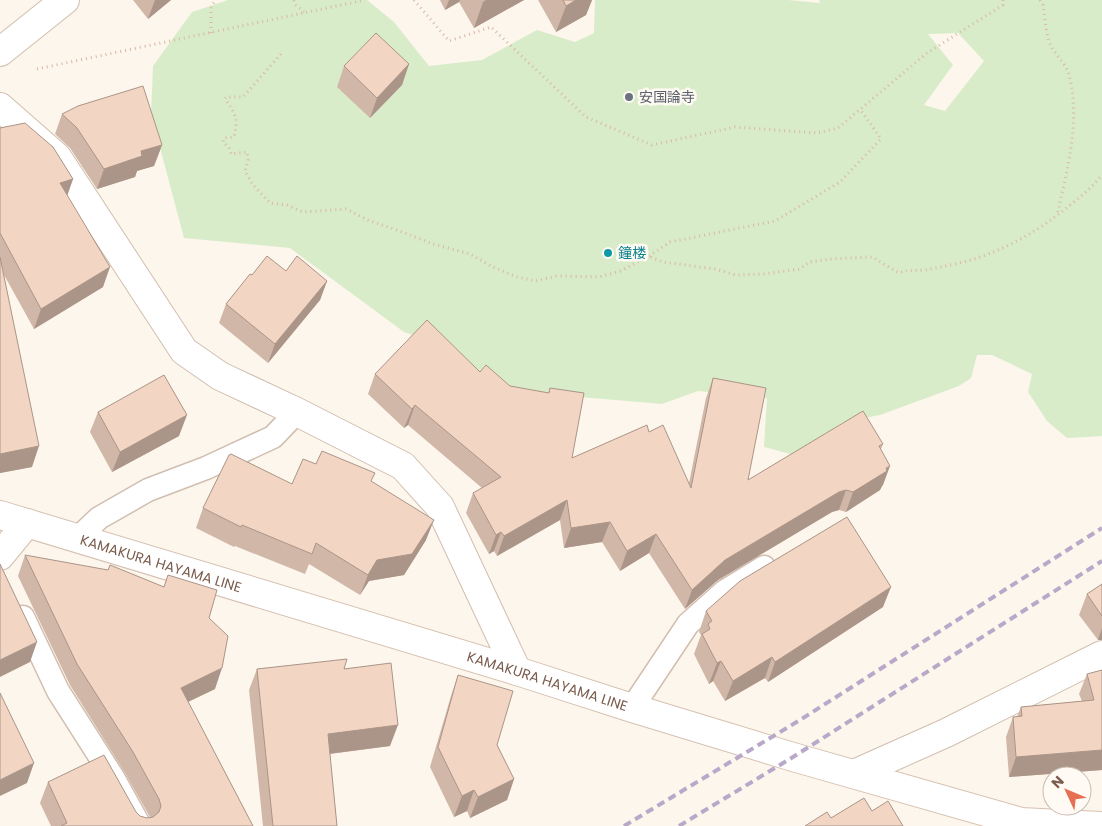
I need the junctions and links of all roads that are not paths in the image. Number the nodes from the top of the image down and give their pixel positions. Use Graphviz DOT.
graph roads {
  1 [pos="65,0"];
  2 [pos="0,52"];
  3 [pos="0,107"];
  4 [pos="297,412"];
  5 [pos="0,515"];
  6 [pos="27,523"];
  7 [pos="78,538"];
  8 [pos="782,557"];
  9 [pos="4,574"];
  10 [pos="1102,655"];
  11 [pos="517,671"];
  12 [pos="632,708"];
  13 [pos="854,774"];
  14 [pos="1018,825"];
  15 [pos="140,826"];
  16 [pos="1100,826"];
  1 -- 2 [label="street"];
  3 -- 4 [label="street"];
  4 -- 7 [label="lane"];
  4 -- 11 [label="street"];
  5 -- 6 [label="street, KAMAKURA HAYAMA LINE"];
  6 -- 7 [label="street, KAMAKURA HAYAMA LINE"];
  6 -- 9 [label="street"];
  7 -- 11 [label="street, KAMAKURA HAYAMA LINE"];
  8 -- 12 [label="lane"];
  9 -- 15 [label="lane"];
  10 -- 13 [label="street"];
  11 -- 12 [label="street, KAMAKURA HAYAMA LINE"];
  12 -- 13 [label="street, KAMAKURA HAYAMA LINE"];
  13 -- 14 [label="street, KAMAKURA HAYAMA LINE"];
  14 -- 16 [label="street, KAMAKURA HAYAMA LINE"];
}
